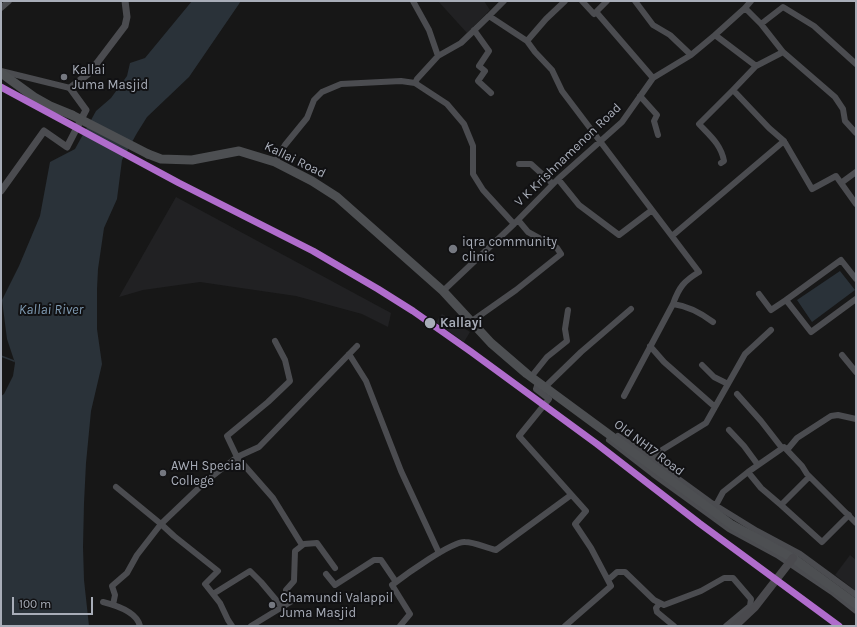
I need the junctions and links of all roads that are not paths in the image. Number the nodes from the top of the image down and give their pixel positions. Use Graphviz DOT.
graph roads {
  1 [pos="9,1"];
  2 [pos="125,1"];
  3 [pos="412,1"];
  4 [pos="504,1"];
  5 [pos="565,1"];
  6 [pos="582,1"];
  7 [pos="607,1"];
  8 [pos="635,1"];
  9 [pos="751,1"];
  10 [pos="1,8"];
  11 [pos="745,8"];
  12 [pos="597,13"];
  13 [pos="489,16"];
  14 [pos="761,24"];
  15 [pos="474,30"];
  16 [pos="715,35"];
  17 [pos="527,41"];
  18 [pos="783,52"];
  19 [pos="691,55"];
  20 [pos="438,56"];
  21 [pos="856,64"];
  22 [pos="756,66"];
  23 [pos="1,72"];
  24 [pos="653,78"];
  25 [pos="415,83"];
  26 [pos="70,88"];
  27 [pos="733,90"];
  28 [pos="491,93"];
  29 [pos="640,96"];
  30 [pos="856,133"];
  31 [pos="658,135"];
  32 [pos="600,141"];
  33 [pos="784,141"];
  34 [pos="275,162"];
  35 [pos="721,163"];
  36 [pos="519,164"];
  37 [pos="856,172"];
  38 [pos="555,181"];
  39 [pos="841,183"];
  40 [pos="1,191"];
  41 [pos="856,204"];
  42 [pos="652,210"];
  43 [pos="516,222"];
  44 [pos="672,236"];
  45 [pos="856,279"];
  46 [pos="443,291"];
  47 [pos="758,294"];
  48 [pos="856,298"];
  49 [pos="786,300"];
  50 [pos="673,304"];
  51 [pos="631,309"];
  52 [pos="568,310"];
  53 [pos="472,321"];
  54 [pos="713,322"];
  55 [pos="771,330"];
  56 [pos="275,341"];
  57 [pos="357,346"];
  58 [pos="650,346"];
  59 [pos="349,354"];
  60 [pos="842,355"];
  61 [pos="702,365"];
  62 [pos="856,372"];
  63 [pos="538,382"];
  64 [pos="728,384"];
  65 [pos="737,394"];
  66 [pos="624,396"];
  67 [pos="715,407"];
  68 [pos="856,419"];
  69 [pos="591,420"];
  70 [pos="729,430"];
  71 [pos="784,449"];
  72 [pos="237,457"];
  73 [pos="652,460"];
  74 [pos="758,465"];
  75 [pos="748,472"];
  76 [pos="810,477"];
  77 [pos="116,487"];
  78 [pos="571,495"];
  79 [pos="716,505"];
  80 [pos="781,505"];
  81 [pos="849,515"];
  82 [pos="856,523"];
  83 [pos="161,524"];
  84 [pos="302,545"];
  85 [pos="439,553"];
  86 [pos="793,558"];
  87 [pos="335,568"];
  88 [pos="326,574"];
  89 [pos="608,580"];
  90 [pos="396,582"];
  91 [pos="213,594"];
  92 [pos="856,596"];
  93 [pos="103,602"];
  94 [pos="660,603"];
  95 [pos="856,604"];
  96 [pos="113,605"];
  97 [pos="282,607"];
  98 [pos="856,611"];
  99 [pos="140,626"];
  100 [pos="232,626"];
  101 [pos="251,626"];
  102 [pos="400,626"];
  103 [pos="565,626"];
  104 [pos="674,626"];
  105 [pos="726,626"];
  106 [pos="735,626"];
  1 -- 10 [label="street"];
  2 -- 26 [label="street"];
  3 -- 20 [label="street"];
  4 -- 13 [label="street"];
  5 -- 17 [label="street"];
  6 -- 12 [label="street"];
  7 -- 12 [label="street"];
  8 -- 19 [label="street"];
  9 -- 11 [label="street, V K Krishnamenon Road"];
  11 -- 14 [label="street"];
  11 -- 16 [label="street, V K Krishnamenon Road"];
  12 -- 24 [label="street"];
  13 -- 15 [label="street"];
  13 -- 17 [label="street"];
  14 -- 18 [label="street"];
  14 -- 21 [label="street"];
  15 -- 20 [label="street"];
  15 -- 28 [label="street"];
  16 -- 19 [label="street, V K Krishnamenon Road"];
  16 -- 22 [label="street"];
  17 -- 32 [label="street"];
  18 -- 22 [label="street"];
  18 -- 30 [label="street"];
  19 -- 24 [label="street, V K Krishnamenon Road"];
  20 -- 25 [label="street"];
  22 -- 27 [label="street"];
  23 -- 26 [label="street"];
  23 -- 34 [label="main road, Kallai Road, bridge"];
  24 -- 29 [label="street, V K Krishnamenon Road"];
  25 -- 34 [label="street"];
  25 -- 43 [label="street"];
  26 -- 40 [label="street"];
  27 -- 33 [label="street"];
  27 -- 35 [label="street"];
  29 -- 31 [label="street"];
  29 -- 32 [label="street, V K Krishnamenon Road"];
  32 -- 38 [label="street, V K Krishnamenon Road"];
  32 -- 42 [label="street"];
  33 -- 39 [label="street"];
  33 -- 44 [label="street"];
  34 -- 46 [label="main road, Kallai Road"];
  36 -- 38 [label="street"];
  37 -- 39 [label="street"];
  38 -- 42 [label="street"];
  38 -- 43 [label="street, V K Krishnamenon Road"];
  39 -- 41 [label="street"];
  42 -- 44 [label="street"];
  43 -- 46 [label="street, V K Krishnamenon Road"];
  43 -- 53 [label="street"];
  44 -- 50 [label="street"];
  45 -- 49 [label="street"];
  46 -- 53 [label="main road, Old NH17 Road"];
  47 -- 49 [label="street"];
  48 -- 49 [label="street"];
  50 -- 54 [label="street"];
  50 -- 58 [label="street"];
  51 -- 63 [label="street"];
  52 -- 63 [label="street"];
  53 -- 63 [label="main road, Old NH17 Road"];
  55 -- 64 [label="street"];
  56 -- 72 [label="street"];
  57 -- 59 [label="street"];
  58 -- 66 [label="street"];
  58 -- 67 [label="street"];
  59 -- 72 [label="street"];
  59 -- 85 [label="street"];
  60 -- 62 [label="street"];
  61 -- 64 [label="street"];
  63 -- 69 [label="main road, Old NH17 Road"];
  63 -- 78 [label="street"];
  64 -- 67 [label="street"];
  65 -- 71 [label="street"];
  67 -- 73 [label="street"];
  68 -- 71 [label="street"];
  69 -- 73 [label="street"];
  69 -- 86 [label="main road, Old NH17 Road"];
  69 -- 98 [label="street"];
  70 -- 74 [label="street"];
  71 -- 74 [label="street"];
  71 -- 76 [label="street"];
  72 -- 83 [label="street"];
  72 -- 84 [label="street"];
  73 -- 79 [label="street"];
  74 -- 75 [label="street"];
  75 -- 79 [label="street"];
  75 -- 80 [label="street"];
  76 -- 80 [label="street"];
  76 -- 81 [label="street"];
  77 -- 83 [label="street"];
  78 -- 85 [label="street"];
  78 -- 89 [label="street"];
  79 -- 92 [label="street"];
  80 -- 81 [label="street"];
  81 -- 82 [label="street"];
  83 -- 91 [label="street"];
  83 -- 96 [label="street"];
  84 -- 87 [label="street"];
  84 -- 97 [label="street"];
  85 -- 90 [label="street"];
  86 -- 95 [label="main road, Old NH17 Road"];
  86 -- 106 [label="main road, bridge"];
  88 -- 90 [label="street"];
  89 -- 94 [label="street"];
  89 -- 103 [label="street"];
  90 -- 102 [label="street"];
  91 -- 97 [label="street"];
  91 -- 100 [label="street"];
  93 -- 96 [label="street"];
  94 -- 104 [label="street"];
  94 -- 105 [label="street"];
  96 -- 99 [label="street"];
  97 -- 101 [label="street"];
}
